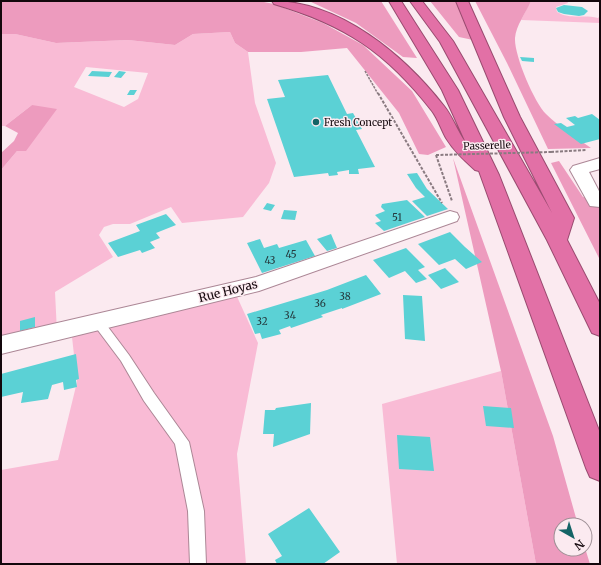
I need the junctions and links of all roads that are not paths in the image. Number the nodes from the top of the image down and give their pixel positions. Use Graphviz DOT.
graph roads {
  1 [pos="278,1"];
  2 [pos="299,1"];
  3 [pos="395,1"];
  4 [pos="416,1"];
  5 [pos="462,1"];
  6 [pos="344,25"];
  7 [pos="600,163"];
  8 [pos="490,175"];
  9 [pos="596,202"];
  10 [pos="451,208"];
  11 [pos="558,240"];
  12 [pos="98,322"];
  13 [pos="600,327"];
  14 [pos="1,345"];
  15 [pos="600,468"];
  16 [pos="198,564"];
  1 -- 6 [label="highway"];
  2 -- 6 [label="highway"];
  3 -- 8 [label="highway"];
  4 -- 11 [label="highway"];
  5 -- 11 [label="highway"];
  6 -- 8 [label="highway"];
  7 -- 9 [label="street"];
  8 -- 15 [label="highway"];
  10 -- 12 [label="street, Rue Hoyas"];
  11 -- 13 [label="highway"];
  12 -- 14 [label="street, Rue Hoyas"];
  12 -- 16 [label="lane"];
}
